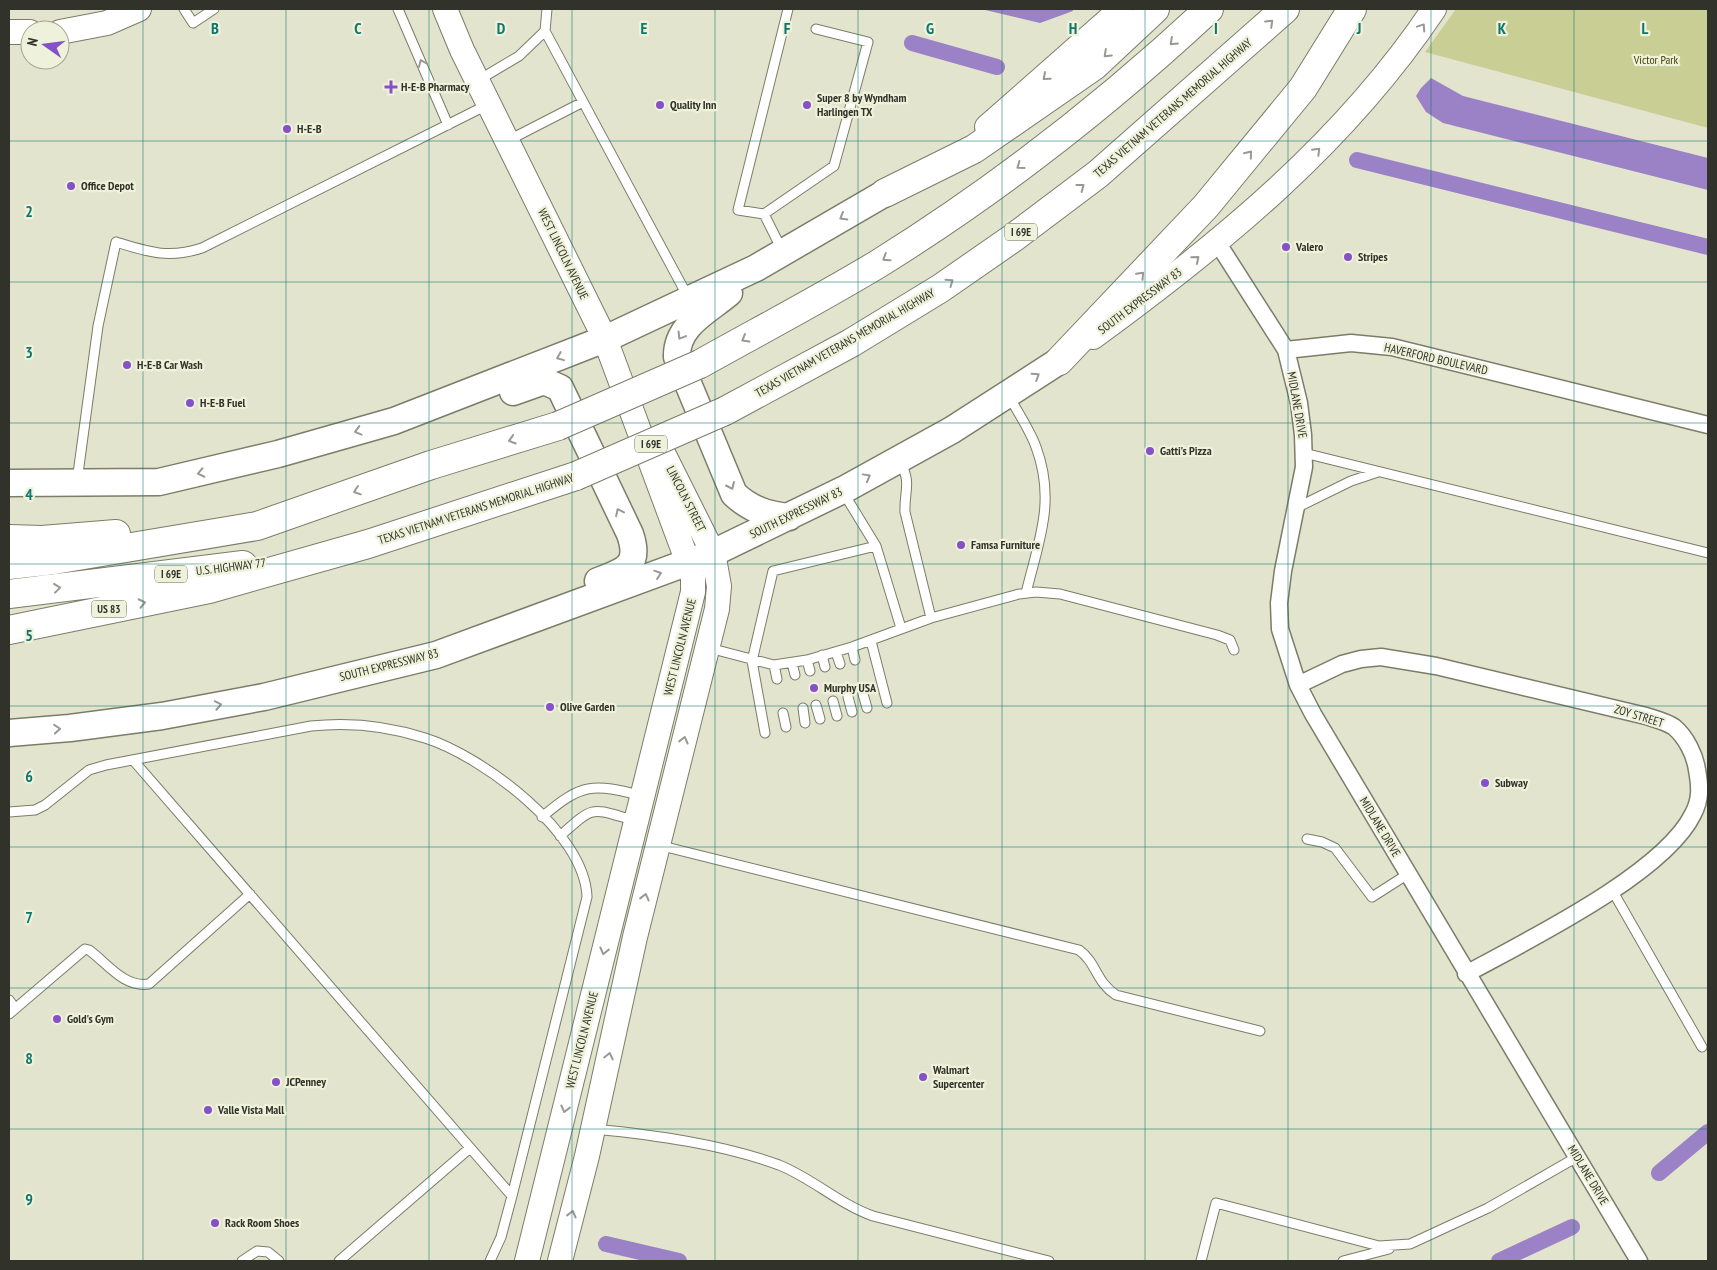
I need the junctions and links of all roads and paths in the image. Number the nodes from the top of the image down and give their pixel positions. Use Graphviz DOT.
graph roads {
  1 [pos="139,9"];
  2 [pos="184,9"];
  3 [pos="214,9"];
  4 [pos="398,9"];
  5 [pos="445,9"];
  6 [pos="547,9"];
  7 [pos="788,9"];
  8 [pos="1121,9"];
  9 [pos="1155,9"];
  10 [pos="1209,9"];
  11 [pos="1285,9"];
  12 [pos="1352,9"];
  13 [pos="1434,9"];
  14 [pos="816,29"];
  15 [pos="70,30"];
  16 [pos="544,31"];
  17 [pos="477,81"];
  18 [pos="583,102"];
  19 [pos="488,104"];
  20 [pos="448,124"];
  21 [pos="507,141"];
  22 [pos="885,193"];
  23 [pos="764,214"];
  24 [pos="1217,242"];
  25 [pos="784,252"];
  26 [pos="756,268"];
  27 [pos="690,299"];
  28 [pos="605,339"];
  29 [pos="1286,350"];
  30 [pos="1059,361"];
  31 [pos="1008,394"];
  32 [pos="394,421"];
  33 [pos="1708,425"];
  34 [pos="1304,453"];
  35 [pos="899,460"];
  36 [pos="1380,471"];
  37 [pos="9,483"];
  38 [pos="76,484"];
  39 [pos="842,491"];
  40 [pos="1296,508"];
  41 [pos="789,517"];
  42 [pos="257,526"];
  43 [pos="9,540"];
  44 [pos="876,546"];
  45 [pos="714,553"];
  46 [pos="1708,553"];
  47 [pos="334,554"];
  48 [pos="689,563"];
  49 [pos="9,564"];
  50 [pos="1026,593"];
  51 [pos="9,594"];
  52 [pos="931,618"];
  53 [pos="901,628"];
  54 [pos="9,630"];
  55 [pos="871,641"];
  56 [pos="468,642"];
  57 [pos="707,647"];
  58 [pos="852,647"];
  59 [pos="1234,650"];
  60 [pos="836,652"];
  61 [pos="822,655"];
  62 [pos="752,660"];
  63 [pos="807,660"];
  64 [pos="854,660"];
  65 [pos="792,663"];
  66 [pos="840,664"];
  67 [pos="774,666"];
  68 [pos="826,668"];
  69 [pos="810,671"];
  70 [pos="795,675"];
  71 [pos="777,679"];
  72 [pos="1298,685"];
  73 [pos="864,694"];
  74 [pos="848,698"];
  75 [pos="833,701"];
  76 [pos="887,703"];
  77 [pos="816,705"];
  78 [pos="802,708"];
  79 [pos="867,708"];
  80 [pos="852,712"];
  81 [pos="783,713"];
  82 [pos="836,716"];
  83 [pos="820,719"];
  84 [pos="805,723"];
  85 [pos="786,727"];
  86 [pos="765,732"];
  87 [pos="9,733"];
  88 [pos="133,760"];
  89 [pos="643,796"];
  90 [pos="1703,806"];
  91 [pos="9,812"];
  92 [pos="542,817"];
  93 [pos="637,821"];
  94 [pos="560,836"];
  95 [pos="1307,840"];
  96 [pos="658,845"];
  97 [pos="1408,874"];
  98 [pos="1612,890"];
  99 [pos="250,894"];
  100 [pos="1466,974"];
  101 [pos="9,1000"];
  102 [pos="12,1011"];
  103 [pos="1260,1031"];
  104 [pos="1702,1047"];
  105 [pos="592,1129"];
  106 [pos="470,1148"];
  107 [pos="1577,1157"];
  108 [pos="512,1196"];
  109 [pos="1396,1247"];
  110 [pos="242,1261"];
  111 [pos="279,1261"];
  112 [pos="339,1261"];
  113 [pos="490,1261"];
  114 [pos="528,1261"];
  115 [pos="560,1261"];
  116 [pos="1049,1261"];
  117 [pos="1201,1261"];
  118 [pos="1343,1261"];
  119 [pos="1639,1261"];
  1 -- 15 [label="street"];
  2 -- 3 [label="lane"];
  20 -- 4 [label="lane, one-way"];
  5 -- 17 [label="street, WEST LINCOLN AVENUE"];
  6 -- 16 [label="lane"];
  7 -- 23 [label="lane"];
  8 -- 22 [label="street, one-way"];
  9 -- 22 [label="highway, one-way"];
  10 -- 42 [label="highway, one-way, bridge"];
  47 -- 11 [label="highway, TEXAS VIETNAM VETERANS MEMORIAL HIGHWAY / I 69E, one-way, bridge"];
  30 -- 12 [label="highway, one-way"];
  24 -- 13 [label="street, SOUTH EXPRESSWAY 83, one-way"];
  14 -- 23 [label="lane"];
  16 -- 17 [label="lane"];
  16 -- 18 [label="lane"];
  17 -- 19 [label="street, WEST LINCOLN AVENUE"];
  18 -- 21 [label="lane"];
  18 -- 27 [label="lane"];
  19 -- 20 [label="lane"];
  19 -- 21 [label="street, WEST LINCOLN AVENUE"];
  20 -- 38 [label="lane"];
  21 -- 28 [label="street, WEST LINCOLN AVENUE"];
  22 -- 25 [label="main road, one-way"];
  23 -- 25 [label="lane"];
  24 -- 29 [label="street"];
  30 -- 24 [label="street, SOUTH EXPRESSWAY 83, one-way"];
  25 -- 26 [label="main road"];
  26 -- 27 [label="main road"];
  26 -- 41 [label="main road, one-way"];
  27 -- 28 [label="main road"];
  28 -- 32 [label="main road, one-way"];
  28 -- 45 [label="street, LINCOLN STREET"];
  28 -- 48 [label="street, WEST LINCOLN AVENUE"];
  29 -- 33 [label="street, HAVERFORD BOULEVARD"];
  29 -- 34 [label="street, MIDLANE DRIVE"];
  31 -- 30 [label="main road, SOUTH EXPRESSWAY 83, one-way"];
  31 -- 35 [label="main road, SOUTH EXPRESSWAY 83"];
  31 -- 50 [label="lane"];
  32 -- 38 [label="main road, one-way"];
  56 -- 32 [label="main road, one-way"];
  34 -- 36 [label="lane"];
  34 -- 40 [label="street, MIDLANE DRIVE"];
  39 -- 35 [label="main road, SOUTH EXPRESSWAY 83, one-way"];
  35 -- 52 [label="lane"];
  36 -- 40 [label="lane"];
  36 -- 46 [label="lane"];
  37 -- 38 [label="main road"];
  39 -- 41 [label="main road, SOUTH EXPRESSWAY 83"];
  39 -- 44 [label="lane"];
  40 -- 72 [label="street, MIDLANE DRIVE"];
  41 -- 45 [label="main road, SOUTH EXPRESSWAY 83"];
  42 -- 43 [label="highway"];
  42 -- 49 [label="highway"];
  44 -- 53 [label="lane"];
  44 -- 62 [label="lane"];
  45 -- 48 [label="main road, SOUTH EXPRESSWAY 83"];
  45 -- 57 [label="street, WEST LINCOLN AVENUE"];
  51 -- 47 [label="highway, U.S. HIGHWAY 77 / I 69E, one-way"];
  54 -- 47 [label="highway, US 83, one-way"];
  56 -- 48 [label="main road, SOUTH EXPRESSWAY 83, one-way"];
  48 -- 89 [label="street, WEST LINCOLN AVENUE"];
  50 -- 52 [label="lane"];
  50 -- 59 [label="lane"];
  52 -- 53 [label="lane"];
  53 -- 55 [label="lane"];
  55 -- 58 [label="lane"];
  55 -- 76 [label="lane"];
  87 -- 56 [label="main road, SOUTH EXPRESSWAY 83, one-way"];
  57 -- 62 [label="lane"];
  96 -- 57 [label="street, WEST LINCOLN AVENUE, one-way"];
  58 -- 60 [label="lane"];
  58 -- 64 [label="lane"];
  60 -- 61 [label="lane"];
  60 -- 66 [label="lane"];
  61 -- 63 [label="lane"];
  61 -- 68 [label="lane"];
  62 -- 67 [label="lane"];
  62 -- 86 [label="lane"];
  63 -- 65 [label="lane"];
  63 -- 69 [label="lane"];
  65 -- 67 [label="lane"];
  65 -- 70 [label="lane"];
  67 -- 71 [label="lane"];
  72 -- 90 [label="street, ZOY STREET"];
  72 -- 97 [label="street, MIDLANE DRIVE"];
  73 -- 79 [label="lane"];
  74 -- 80 [label="lane"];
  75 -- 82 [label="lane"];
  77 -- 83 [label="lane"];
  78 -- 84 [label="lane"];
  81 -- 85 [label="lane"];
  88 -- 91 [label="lane"];
  88 -- 92 [label="lane"];
  88 -- 99 [label="lane"];
  89 -- 92 [label="lane"];
  89 -- 93 [label="street, WEST LINCOLN AVENUE"];
  90 -- 98 [label="street, ZOY STREET"];
  92 -- 94 [label="lane"];
  93 -- 94 [label="lane"];
  93 -- 114 [label="street, WEST LINCOLN AVENUE, one-way"];
  94 -- 108 [label="lane"];
  95 -- 97 [label="lane"];
  96 -- 103 [label="lane"];
  105 -- 96 [label="street, WEST LINCOLN AVENUE, one-way"];
  97 -- 100 [label="street, MIDLANE DRIVE"];
  98 -- 100 [label="street, ZOY STREET"];
  98 -- 104 [label="lane"];
  99 -- 102 [label="lane"];
  99 -- 106 [label="lane"];
  100 -- 107 [label="street, MIDLANE DRIVE"];
  101 -- 102 [label="lane"];
  115 -- 105 [label="street, WEST LINCOLN AVENUE, one-way"];
  105 -- 116 [label="lane"];
  106 -- 108 [label="lane"];
  106 -- 112 [label="lane"];
  107 -- 109 [label="lane"];
  107 -- 119 [label="street, MIDLANE DRIVE"];
  108 -- 113 [label="lane"];
  109 -- 117 [label="lane"];
  109 -- 118 [label="lane"];
  110 -- 111 [label="lane"];
}
